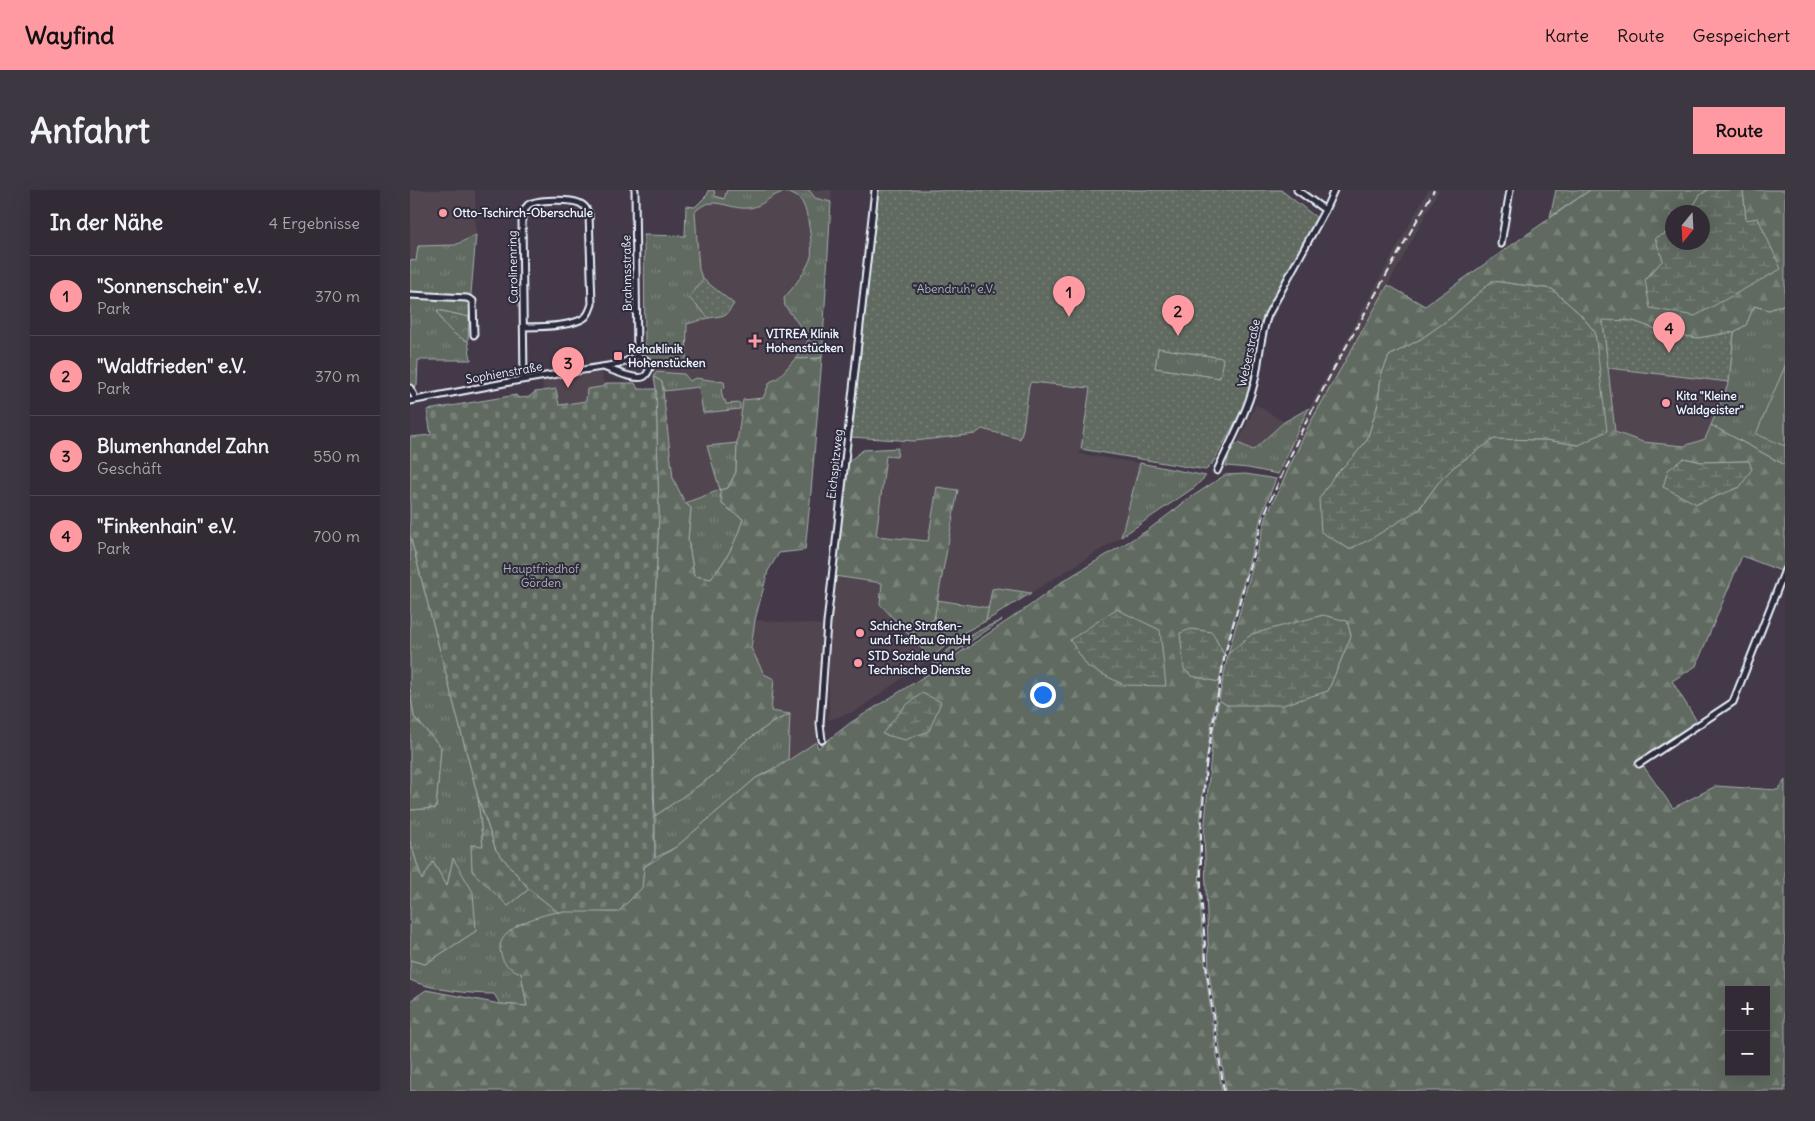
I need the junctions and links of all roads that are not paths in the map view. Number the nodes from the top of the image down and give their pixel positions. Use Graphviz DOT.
graph roads {
  1 [pos="635,190"];
  2 [pos="875,190"];
  3 [pos="1297,190"];
  4 [pos="1334,190"];
  5 [pos="1510,190"];
  6 [pos="1325,210"];
  7 [pos="1501,244"];
  8 [pos="410,296"];
  9 [pos="524,326"];
  10 [pos="474,335"];
  11 [pos="637,356"];
  12 [pos="601,367"];
  13 [pos="524,380"];
  14 [pos="410,388"];
  15 [pos="413,400"];
  16 [pos="1217,470"];
  17 [pos="1785,570"];
  18 [pos="822,740"];
  19 [pos="1639,764"];
  1 -- 11 [label="street, Brahmsstraße"];
  2 -- 18 [label="street, Eichspitzweg"];
  3 -- 6 [label="street"];
  4 -- 6 [label="street, Weberstraße"];
  5 -- 7 [label="street"];
  6 -- 16 [label="street, Weberstraße"];
  8 -- 10 [label="street"];
  9 -- 9 [label="street, Carolinenring"];
  9 -- 13 [label="street, Carolinenring"];
  11 -- 12 [label="street, Sophienstraße"];
  11 -- 12 [label="street, Sophienstraße"];
  12 -- 13 [label="street, Sophienstraße"];
  13 -- 15 [label="street, Sophienstraße"];
  14 -- 15 [label="street"];
  17 -- 19 [label="street"];
}
